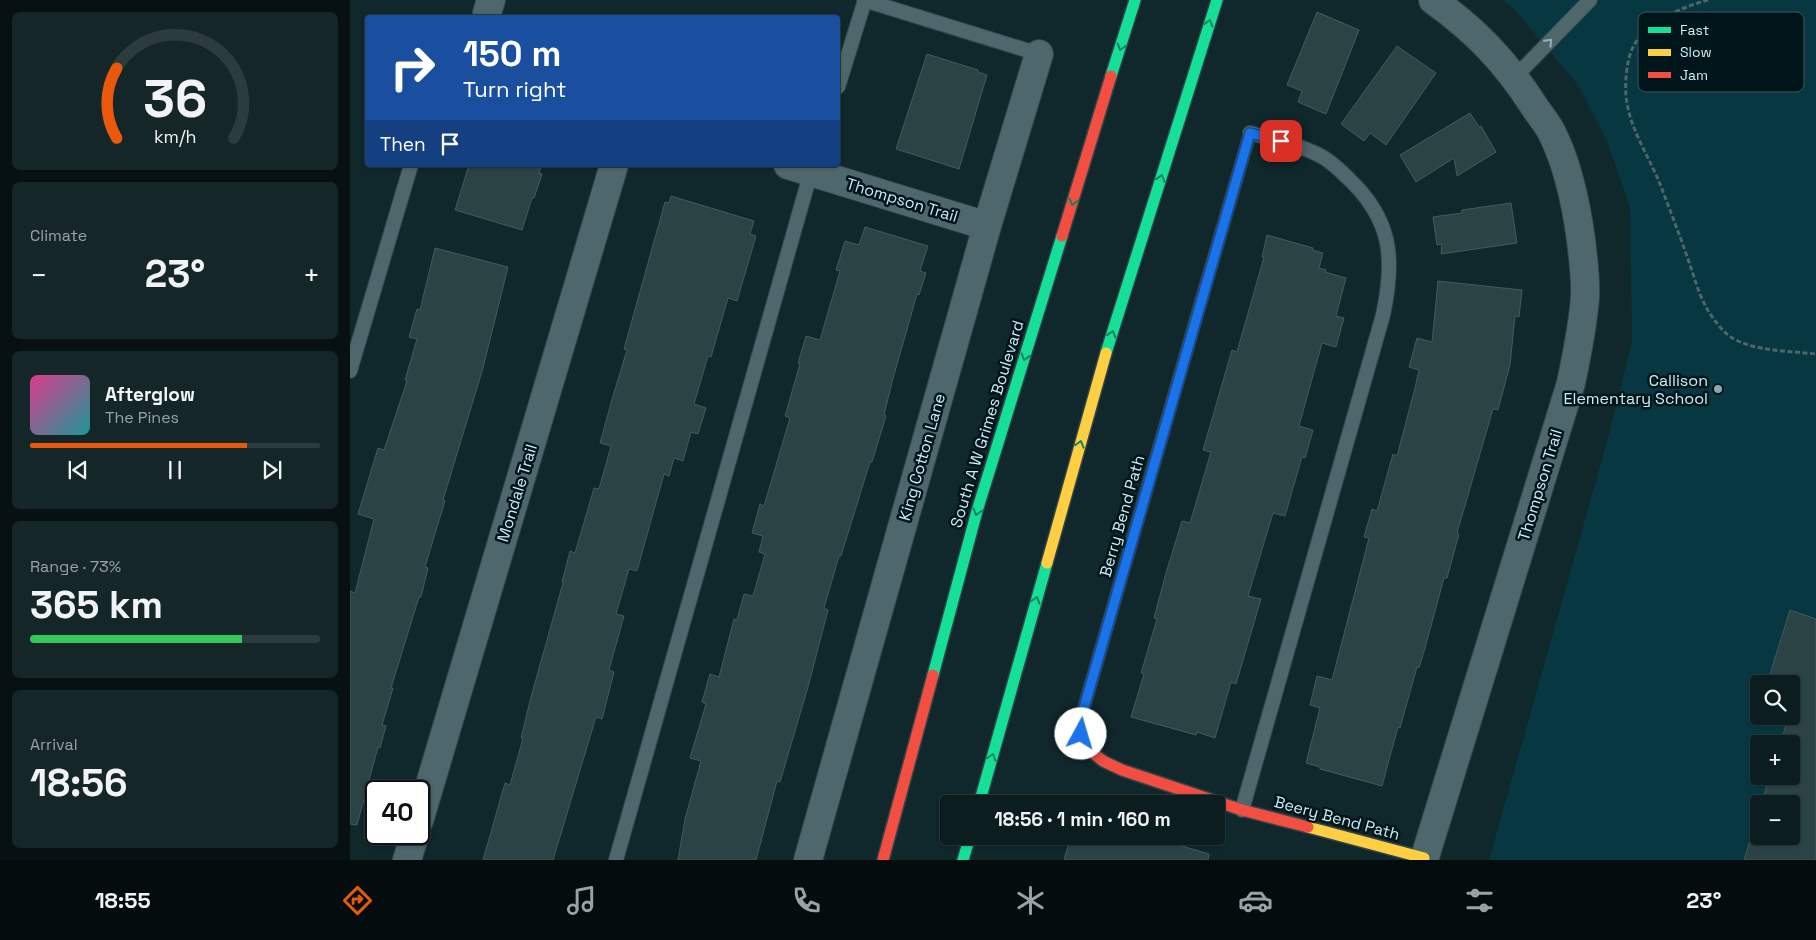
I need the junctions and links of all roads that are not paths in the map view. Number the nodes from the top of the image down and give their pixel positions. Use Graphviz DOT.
graph roads {
  1 [pos="491,0"];
  2 [pos="865,0"];
  3 [pos="1135,0"];
  4 [pos="1216,0"];
  5 [pos="1433,0"];
  6 [pos="1590,0"];
  7 [pos="487,15"];
  8 [pos="1039,54"];
  9 [pos="1515,77"];
  10 [pos="840,81"];
  11 [pos="1250,133"];
  12 [pos="410,167"];
  13 [pos="613,167"];
  14 [pos="804,167"];
  15 [pos="987,226"];
  16 [pos="350,371"];
  17 [pos="430,784"];
  18 [pos="982,795"];
  19 [pos="1242,810"];
  20 [pos="412,845"];
  21 [pos="967,845"];
  22 [pos="1426,859"];
  23 [pos="407,860"];
  24 [pos="616,860"];
  25 [pos="808,860"];
  26 [pos="883,860"];
  27 [pos="963,860"];
  1 -- 7 [label="street"];
  2 -- 8 [label="lane"];
  2 -- 10 [label="lane"];
  3 -- 26 [label="main road, South A W Grimes Boulevard, one-way"];
  18 -- 4 [label="main road, one-way"];
  5 -- 9 [label="street, Thompson Trail"];
  9 -- 6 [label="lane, one-way"];
  8 -- 15 [label="street, King Cotton Lane"];
  9 -- 22 [label="street, Thompson Trail"];
  11 -- 19 [label="lane"];
  11 -- 19 [label="main road, Berry Bend Path"];
  12 -- 16 [label="lane"];
  13 -- 17 [label="street, Mondale Trail"];
  14 -- 15 [label="street, Thompson Trail"];
  14 -- 24 [label="lane"];
  15 -- 25 [label="street, King Cotton Lane"];
  19 -- 22 [label="main road, Beery Bend Path"];
  20 -- 23 [label="street"];
  21 -- 27 [label="main road"];
}
